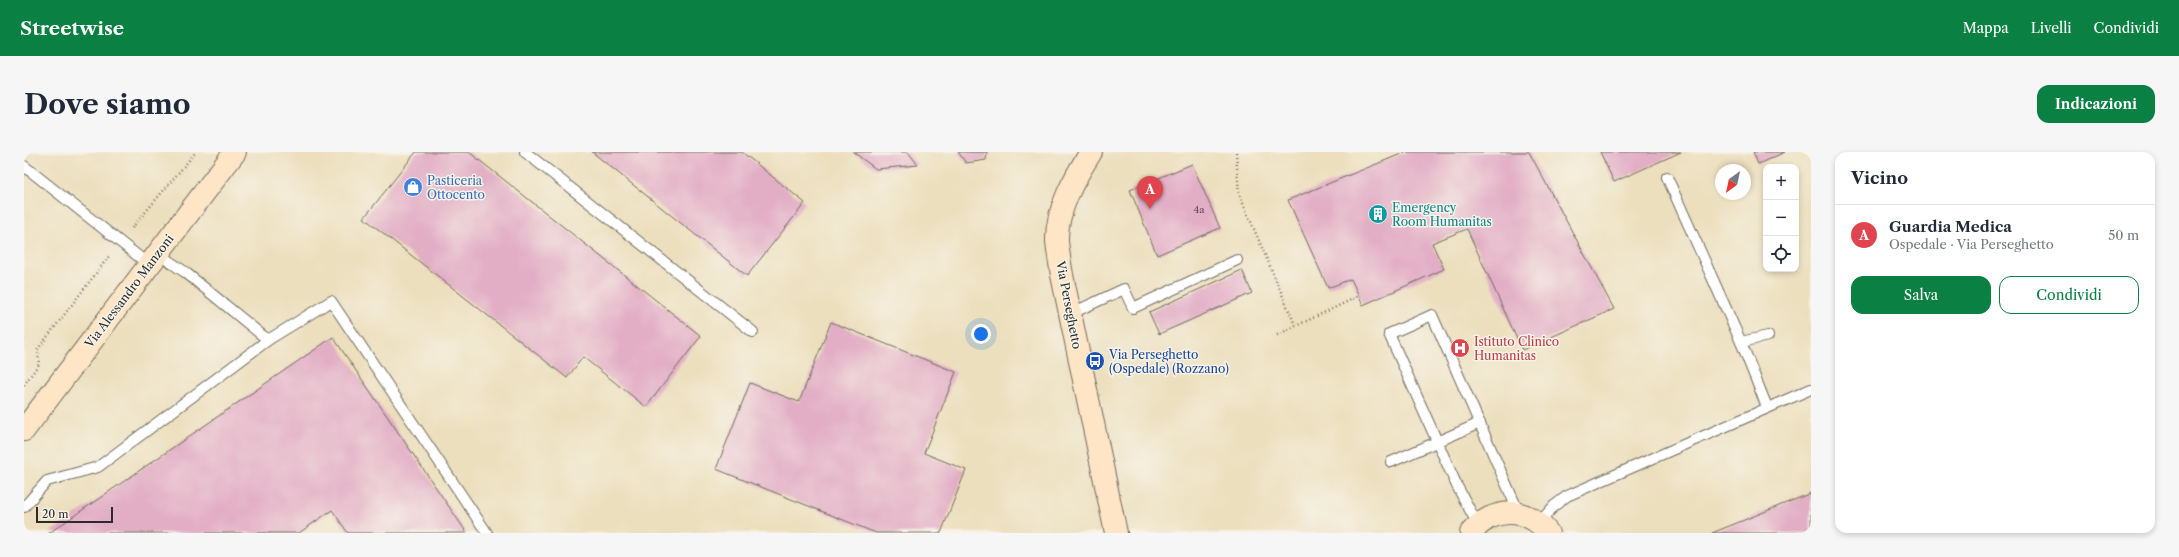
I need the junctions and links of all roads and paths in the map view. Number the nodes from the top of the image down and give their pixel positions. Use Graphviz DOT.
graph roads {
  1 [pos="234,152"];
  2 [pos="525,152"];
  3 [pos="1091,152"];
  4 [pos="1236,152"];
  5 [pos="24,166"];
  6 [pos="1667,177"];
  7 [pos="153,258"];
  8 [pos="1237,260"];
  9 [pos="1359,296"];
  10 [pos="1070,314"];
  11 [pos="1296,327"];
  12 [pos="753,332"];
  13 [pos="1277,335"];
  14 [pos="1768,336"];
  15 [pos="268,340"];
  16 [pos="1741,342"];
  17 [pos="39,364"];
  18 [pos="24,385"];
  19 [pos="1811,389"];
  20 [pos="1767,407"];
  21 [pos="1480,423"];
  22 [pos="24,430"];
  23 [pos="1436,442"];
  24 [pos="1392,462"];
  25 [pos="24,507"];
  26 [pos="1519,513"];
  27 [pos="1543,528"];
  28 [pos="1474,529"];
  29 [pos="487,533"];
  30 [pos="1116,533"];
  1 -- 7 [label="street, Via Alessandro Manzoni"];
  2 -- 12 [label="lane"];
  3 -- 10 [label="street, Via Perseghetto"];
  4 -- 11 [label="path"];
  5 -- 7 [label="lane"];
  6 -- 16 [label="lane"];
  7 -- 15 [label="lane"];
  7 -- 22 [label="street, Via Alessandro Manzoni"];
  8 -- 10 [label="lane"];
  9 -- 11 [label="path"];
  10 -- 30 [label="street, Via Perseghetto"];
  11 -- 13 [label="path"];
  14 -- 16 [label="lane"];
  15 -- 25 [label="lane"];
  15 -- 29 [label="lane"];
  16 -- 20 [label="lane"];
  17 -- 18 [label="path"];
  19 -- 20 [label="lane"];
  20 -- 27 [label="lane"];
  21 -- 23 [label="lane"];
  21 -- 23 [label="lane"];
  21 -- 26 [label="lane"];
  23 -- 24 [label="lane"];
  23 -- 28 [label="lane"];
  26 -- 27 [label="street"];
  26 -- 28 [label="street"];
}
